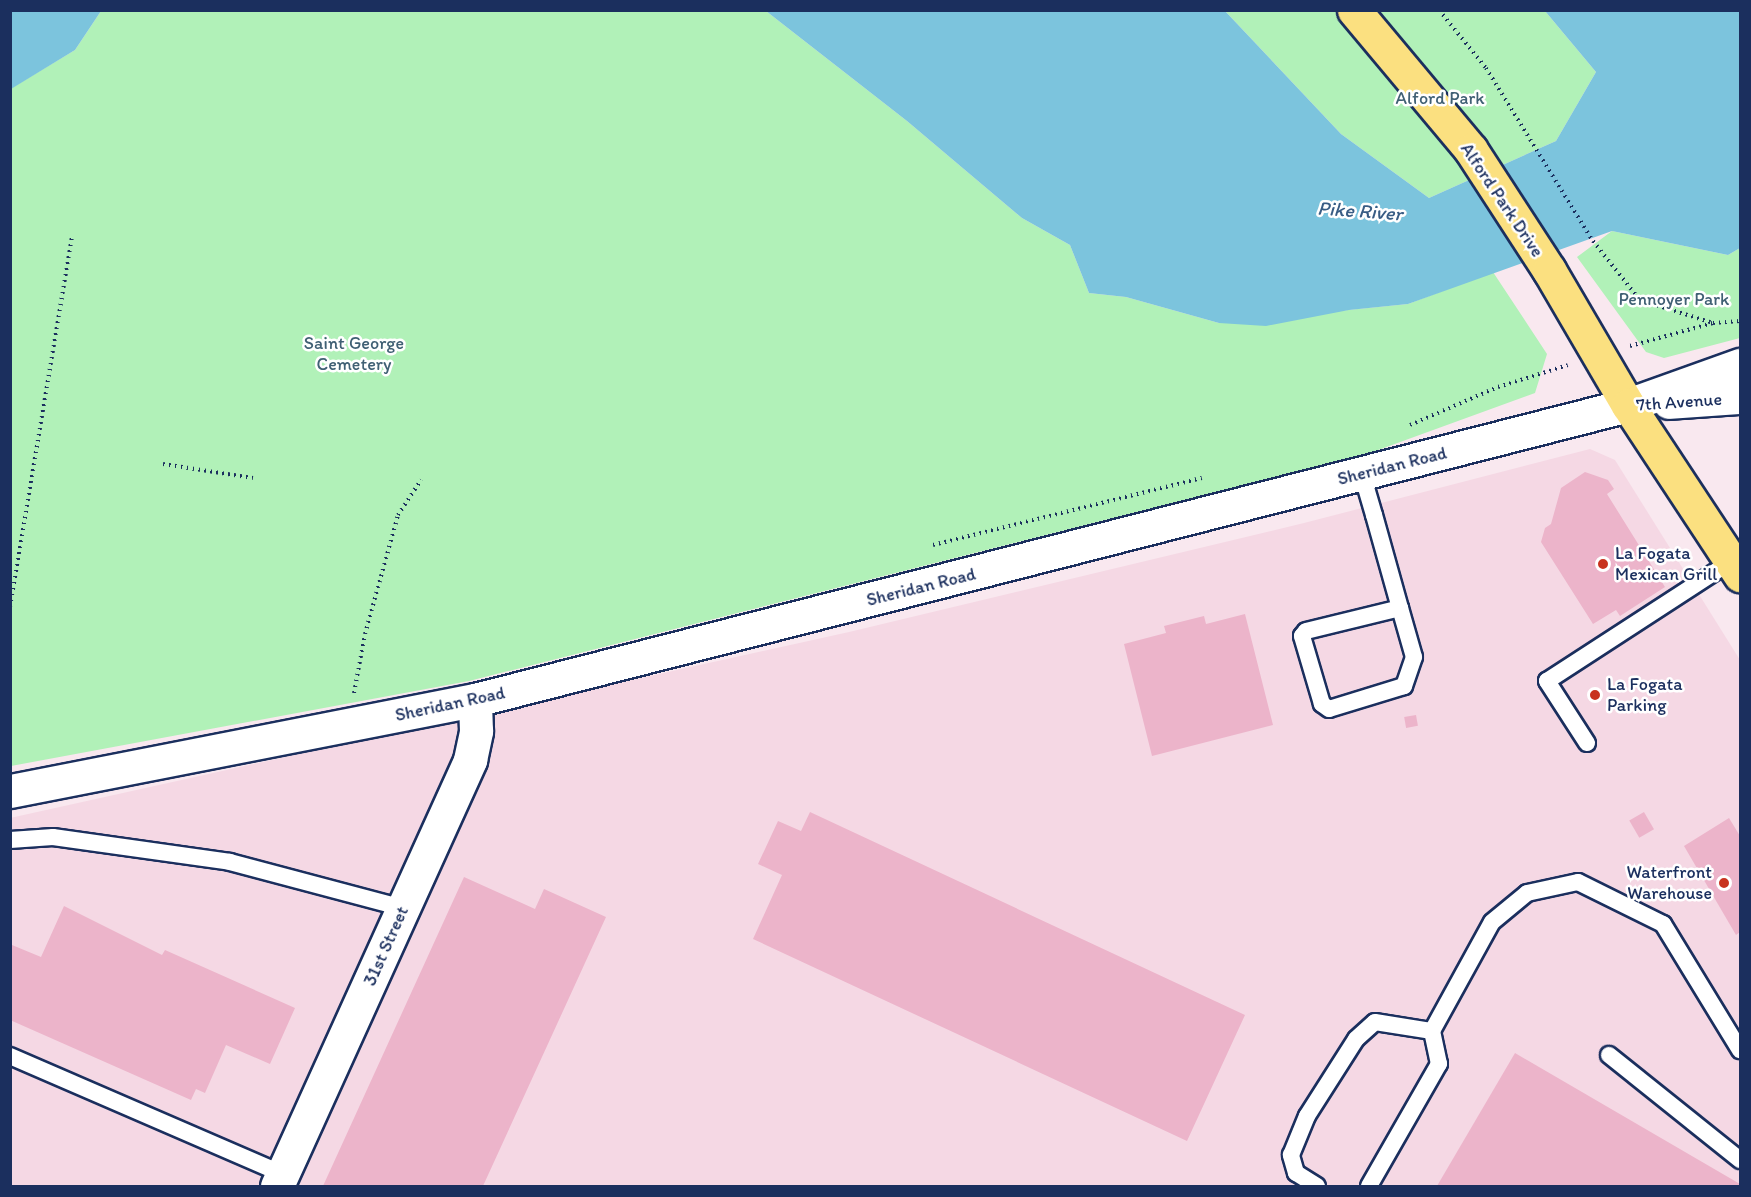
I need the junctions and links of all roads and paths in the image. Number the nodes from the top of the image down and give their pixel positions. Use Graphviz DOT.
graph roads {
  1 [pos="1354,10"];
  2 [pos="1439,10"];
  3 [pos="72,237"];
  4 [pos="1740,321"];
  5 [pos="1713,323"];
  6 [pos="1601,355"];
  7 [pos="1740,365"];
  8 [pos="1740,397"];
  9 [pos="1628,405"];
  10 [pos="1401,428"];
  11 [pos="163,464"];
  12 [pos="1362,474"];
  13 [pos="1210,477"];
  14 [pos="253,478"];
  15 [pos="421,480"];
  16 [pos="933,545"];
  17 [pos="1736,568"];
  18 [pos="10,607"];
  19 [pos="1400,608"];
  20 [pos="475,700"];
  21 [pos="357,723"];
  22 [pos="1587,743"];
  23 [pos="10,791"];
  24 [pos="10,840"];
  25 [pos="403,908"];
  26 [pos="1432,1031"];
  27 [pos="1740,1050"];
  28 [pos="1610,1055"];
  29 [pos="10,1056"];
  30 [pos="1740,1160"];
  31 [pos="280,1180"];
  32 [pos="1317,1186"];
  33 [pos="1369,1186"];
  1 -- 6 [label="main road, Alford Park Drive"];
  2 -- 5 [label="path"];
  3 -- 18 [label="path"];
  4 -- 5 [label="path"];
  5 -- 6 [label="path"];
  6 -- 9 [label="main road, Alford Park Drive"];
  6 -- 10 [label="path"];
  7 -- 9 [label="street, 7th Avenue"];
  8 -- 9 [label="street, 7th Avenue"];
  9 -- 12 [label="street, Sheridan Road"];
  9 -- 17 [label="main road"];
  11 -- 14 [label="path"];
  12 -- 19 [label="lane"];
  12 -- 20 [label="street, Sheridan Road"];
  13 -- 16 [label="path"];
  15 -- 21 [label="path"];
  17 -- 22 [label="lane"];
  19 -- 19 [label="lane"];
  20 -- 21 [label="street, Sheridan Road"];
  20 -- 25 [label="street, 31st Street"];
  21 -- 23 [label="street, Sheridan Road"];
  24 -- 25 [label="lane"];
  25 -- 31 [label="street, 31st Street"];
  26 -- 27 [label="lane"];
  26 -- 32 [label="lane"];
  26 -- 33 [label="lane"];
  28 -- 30 [label="lane"];
  29 -- 31 [label="lane"];
}
